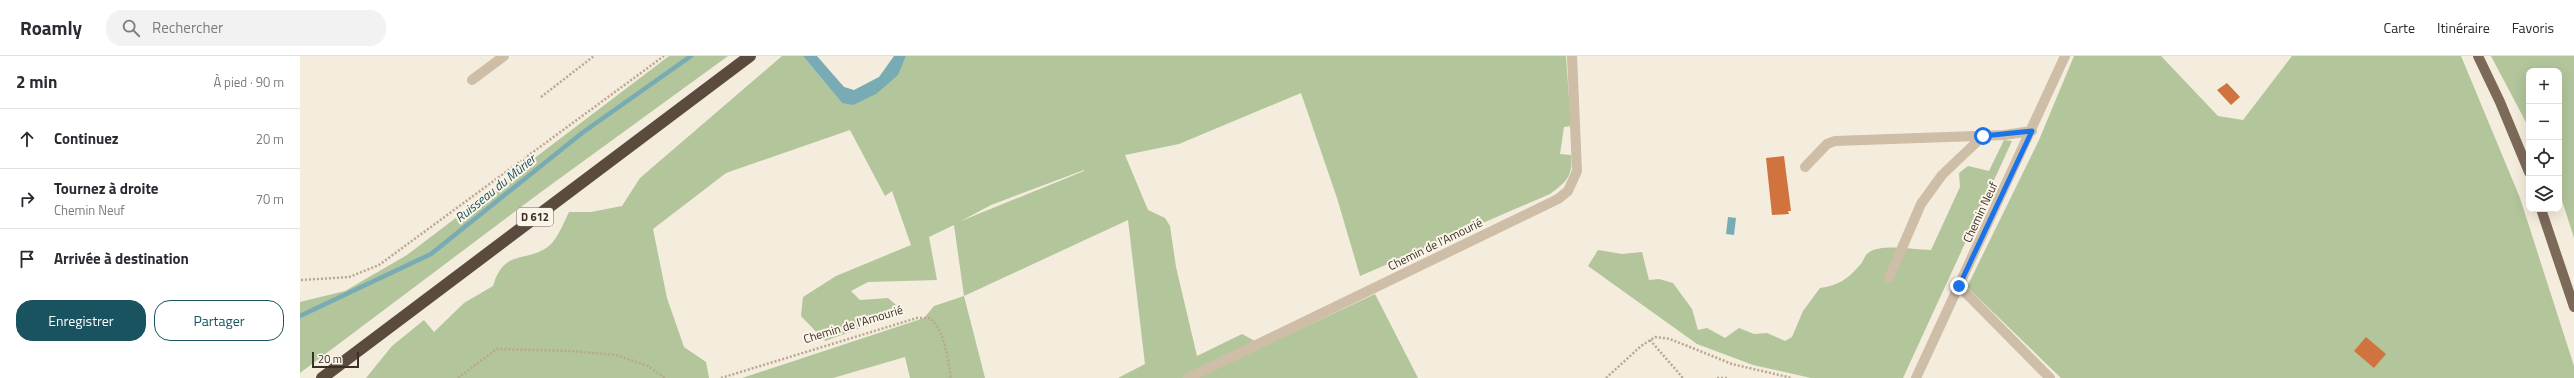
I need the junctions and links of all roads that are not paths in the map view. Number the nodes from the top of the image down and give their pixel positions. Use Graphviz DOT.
graph roads {
  1 [pos="504,56"];
  2 [pos="750,56"];
  3 [pos="1572,56"];
  4 [pos="2065,56"];
  5 [pos="2478,56"];
  6 [pos="472,80"];
  7 [pos="2032,131"];
  8 [pos="1983,136"];
  9 [pos="2526,165"];
  10 [pos="1805,167"];
  11 [pos="2542,212"];
  12 [pos="1890,278"];
  13 [pos="1959,286"];
  14 [pos="2574,307"];
  15 [pos="322,378"];
  16 [pos="1188,378"];
  17 [pos="1916,378"];
  18 [pos="2050,378"];
  1 -- 6 [label="street"];
  2 -- 15 [label="highway, D 612"];
  3 -- 16 [label="street, Chemin de l'Amourié"];
  4 -- 7 [label="street, Chemin Neuf"];
  5 -- 9 [label="main road"];
  7 -- 8 [label="street"];
  7 -- 13 [label="street, Chemin Neuf"];
  8 -- 10 [label="street"];
  8 -- 12 [label="street"];
  11 -- 14 [label="main road"];
  13 -- 17 [label="street, Chemin Neuf"];
  13 -- 18 [label="street"];
}
